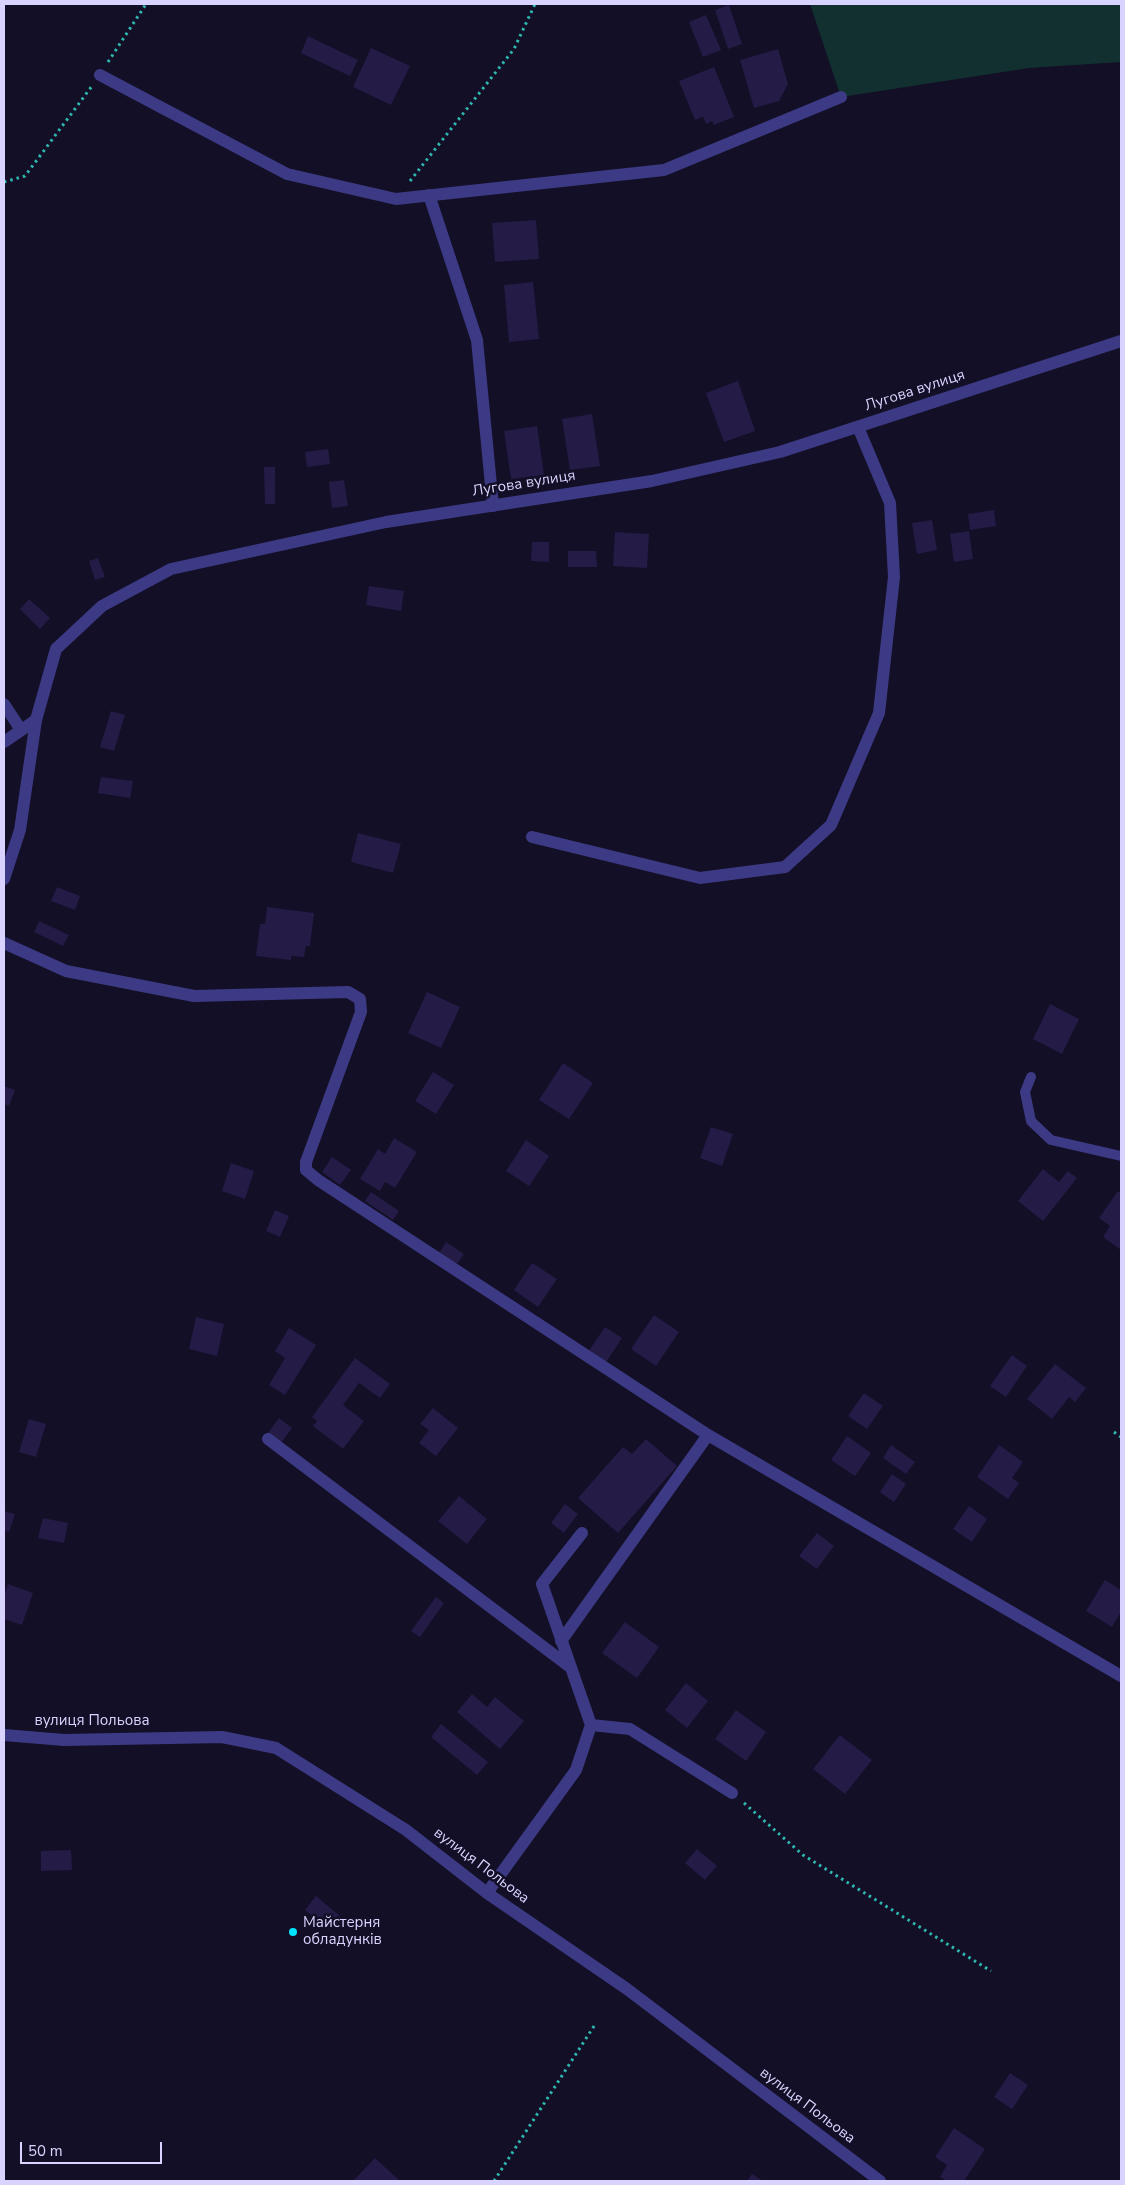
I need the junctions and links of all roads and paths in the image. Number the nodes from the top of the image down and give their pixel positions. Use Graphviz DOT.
graph roads {
  1 [pos="146,4"];
  2 [pos="535,4"];
  3 [pos="100,74"];
  4 [pos="840,97"];
  5 [pos="4,182"];
  6 [pos="429,195"];
  7 [pos="396,199"];
  8 [pos="1121,341"];
  9 [pos="858,427"];
  10 [pos="494,506"];
  11 [pos="4,704"];
  12 [pos="36,720"];
  13 [pos="21,730"];
  14 [pos="4,742"];
  15 [pos="532,837"];
  16 [pos="4,879"];
  17 [pos="4,943"];
  18 [pos="1031,1076"];
  19 [pos="1121,1156"];
  20 [pos="1114,1432"];
  21 [pos="708,1435"];
  22 [pos="1121,1437"];
  23 [pos="268,1440"];
  24 [pos="582,1532"];
  25 [pos="561,1641"];
  26 [pos="570,1667"];
  27 [pos="1121,1676"];
  28 [pos="590,1725"];
  29 [pos="4,1735"];
  30 [pos="732,1792"];
  31 [pos="487,1893"];
  32 [pos="991,1971"];
  33 [pos="596,2023"];
  34 [pos="494,2181"];
  35 [pos="880,2181"];
  1 -- 3 [label="path"];
  2 -- 7 [label="path"];
  3 -- 5 [label="path"];
  3 -- 7 [label="street"];
  4 -- 6 [label="street"];
  6 -- 7 [label="street"];
  6 -- 10 [label="street"];
  8 -- 9 [label="street, Лугова вулиця"];
  9 -- 10 [label="street, Лугова вулиця"];
  9 -- 15 [label="street"];
  10 -- 12 [label="street, Лугова вулиця"];
  11 -- 13 [label="street"];
  12 -- 13 [label="street"];
  12 -- 16 [label="street, Лугова вулиця"];
  13 -- 14 [label="street"];
  17 -- 21 [label="street"];
  18 -- 19 [label="lane"];
  20 -- 22 [label="path"];
  21 -- 25 [label="street"];
  21 -- 27 [label="street"];
  23 -- 26 [label="street"];
  24 -- 25 [label="street"];
  25 -- 26 [label="street"];
  26 -- 28 [label="street"];
  28 -- 30 [label="street"];
  28 -- 31 [label="street"];
  29 -- 31 [label="street, вулиця Польова"];
  30 -- 32 [label="path"];
  31 -- 35 [label="street, вулиця Польова"];
  33 -- 34 [label="path"];
}
